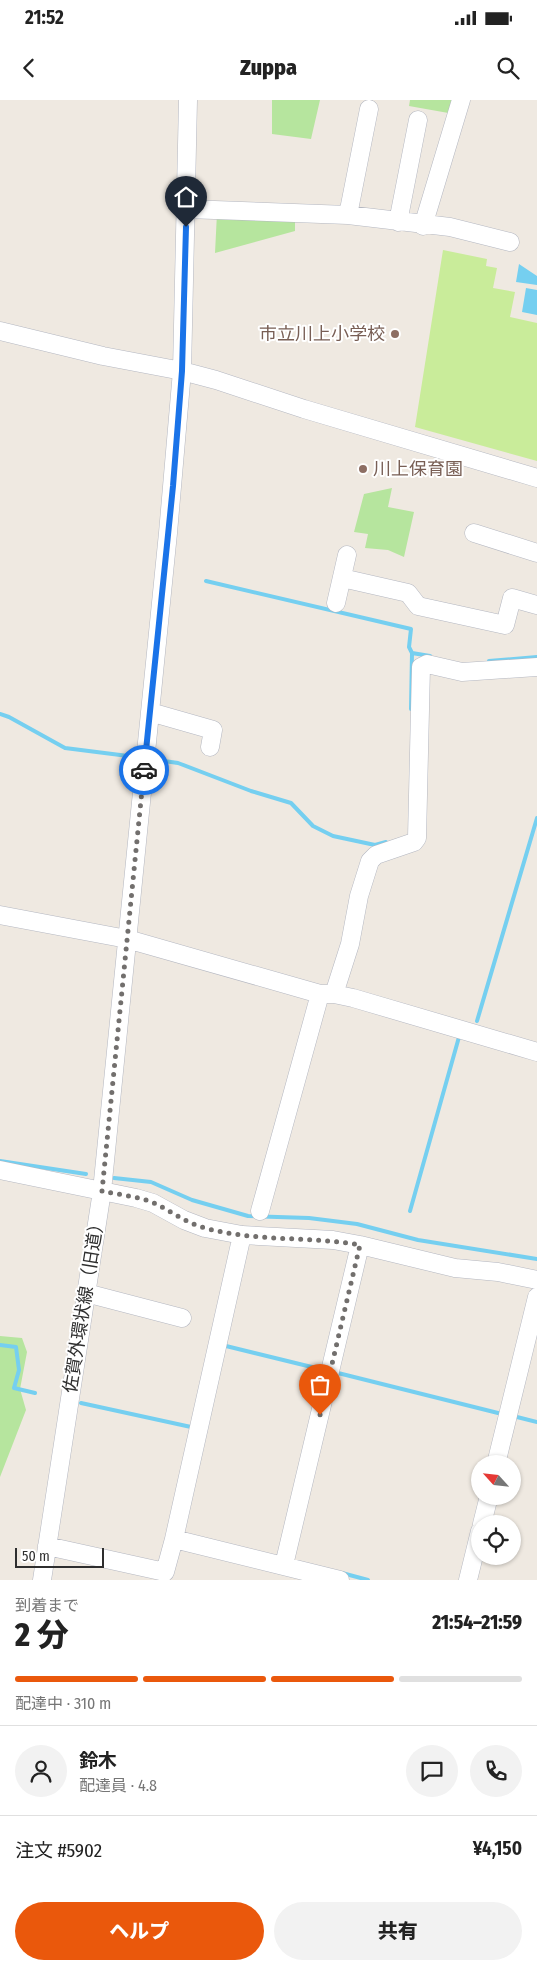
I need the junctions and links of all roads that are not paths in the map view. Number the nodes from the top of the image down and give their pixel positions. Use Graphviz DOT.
graph roads {
  1 [pos="188,100"];
  2 [pos="461,100"];
  3 [pos="369,109"];
  4 [pos="418,120"];
  5 [pos="187,209"];
  6 [pos="348,215"];
  7 [pos="398,222"];
  8 [pos="423,226"];
  9 [pos="510,242"];
  10 [pos="0,331"];
  11 [pos="182,371"];
  12 [pos="537,478"];
  13 [pos="474,533"];
  14 [pos="537,553"];
  15 [pos="347,555"];
  16 [pos="342,578"];
  17 [pos="336,603"];
  18 [pos="537,605"];
  19 [pos="537,667"];
  20 [pos="150,712"];
  21 [pos="210,747"];
  22 [pos="0,914"];
  23 [pos="127,939"];
  24 [pos="327,994"];
  25 [pos="537,1052"];
  26 [pos="0,1170"];
  27 [pos="102,1191"];
  28 [pos="260,1211"];
  29 [pos="242,1235"];
  30 [pos="360,1245"];
  31 [pos="537,1280"];
  32 [pos="86,1293"];
  33 [pos="537,1297"];
  34 [pos="182,1318"];
  35 [pos="498,1455"];
  36 [pos="174,1538"];
  37 [pos="47,1546"];
  38 [pos="284,1565"];
  39 [pos="472,1565"];
  40 [pos="42,1580"];
  41 [pos="340,1580"];
  42 [pos="468,1580"];
  1 -- 5 [label="street, 佐賀外環状線（旧道）"];
  2 -- 8 [label="street"];
  3 -- 6 [label="street"];
  4 -- 7 [label="street"];
  5 -- 6 [label="street"];
  5 -- 11 [label="street, 佐賀外環状線（旧道）"];
  6 -- 7 [label="street"];
  7 -- 8 [label="street"];
  8 -- 9 [label="street"];
  10 -- 11 [label="street"];
  11 -- 12 [label="street"];
  11 -- 20 [label="street, 佐賀外環状線（旧道）"];
  13 -- 14 [label="street"];
  15 -- 16 [label="street"];
  16 -- 17 [label="street"];
  16 -- 18 [label="street"];
  19 -- 24 [label="street"];
  20 -- 21 [label="street"];
  20 -- 23 [label="street, 佐賀外環状線（旧道）"];
  22 -- 23 [label="street"];
  23 -- 24 [label="street"];
  23 -- 27 [label="street, 佐賀外環状線（旧道）"];
  24 -- 25 [label="street"];
  24 -- 28 [label="street"];
  26 -- 27 [label="street"];
  27 -- 29 [label="street"];
  27 -- 32 [label="street, 佐賀外環状線（旧道）"];
  29 -- 30 [label="street"];
  29 -- 36 [label="street"];
  30 -- 31 [label="street"];
  30 -- 38 [label="street"];
  32 -- 34 [label="street"];
  32 -- 37 [label="street, 佐賀外環状線（旧道）"];
  33 -- 35 [label="street"];
  36 -- 37 [label="street"];
  36 -- 38 [label="street"];
  37 -- 40 [label="street, 佐賀外環状線（旧道）"];
  38 -- 41 [label="street"];
  39 -- 42 [label="street"];
}
